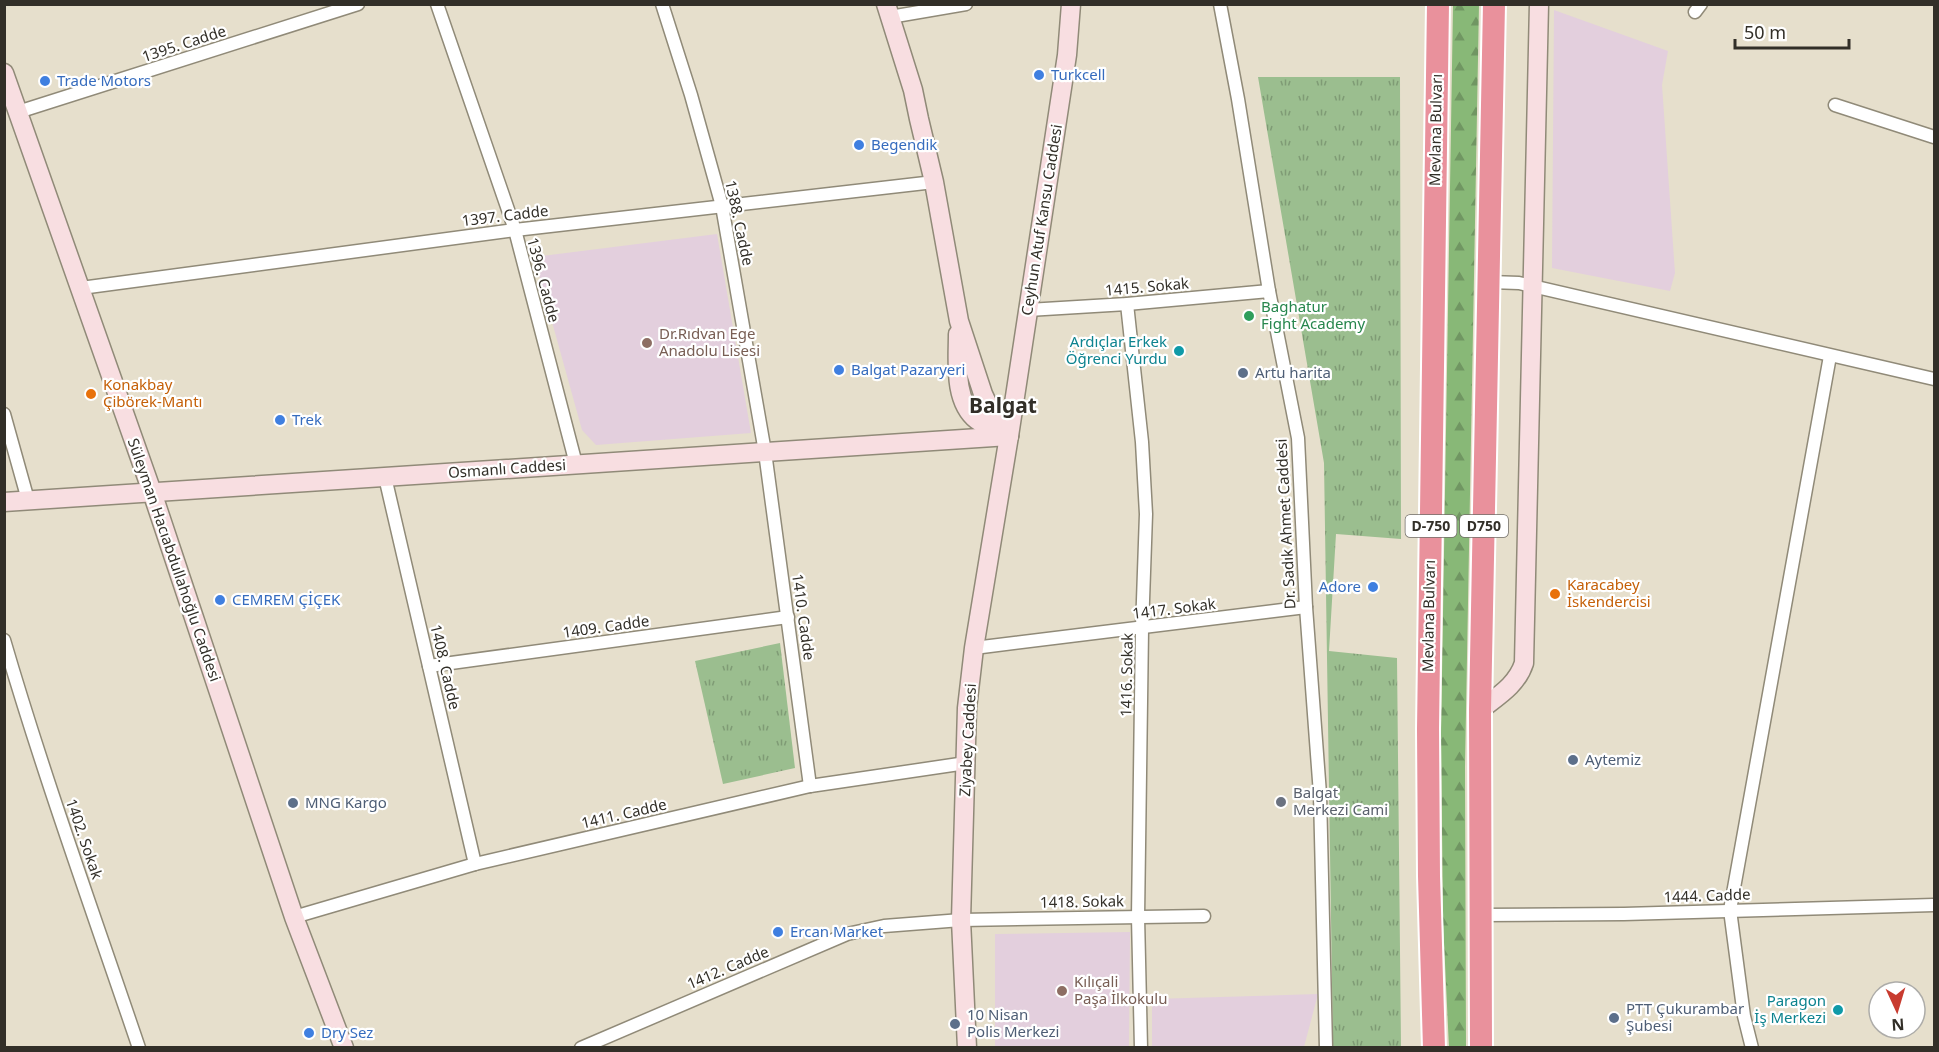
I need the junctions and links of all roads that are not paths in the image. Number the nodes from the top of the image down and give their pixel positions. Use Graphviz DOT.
graph roads {
  1 [pos="358,4"];
  2 [pos="437,4"];
  3 [pos="662,4"];
  4 [pos="966,4"];
  5 [pos="1071,4"];
  6 [pos="1220,4"];
  7 [pos="1438,4"];
  8 [pos="1494,4"];
  9 [pos="1539,4"];
  10 [pos="327,9"];
  11 [pos="888,11"];
  12 [pos="4,73"];
  13 [pos="1835,105"];
  14 [pos="18,112"];
  15 [pos="1935,136"];
  16 [pos="934,182"];
  17 [pos="722,206"];
  18 [pos="515,230"];
  19 [pos="1490,282"];
  20 [pos="1532,286"];
  21 [pos="81,288"];
  22 [pos="1269,291"];
  23 [pos="1127,304"];
  24 [pos="1028,310"];
  25 [pos="1830,356"];
  26 [pos="1935,379"];
  27 [pos="4,414"];
  28 [pos="1009,436"];
  29 [pos="765,452"];
  30 [pos="576,464"];
  31 [pos="385,477"];
  32 [pos="152,492"];
  33 [pos="28,500"];
  34 [pos="4,502"];
  35 [pos="1306,607"];
  36 [pos="788,617"];
  37 [pos="1142,628"];
  38 [pos="4,640"];
  39 [pos="974,648"];
  40 [pos="429,666"];
  41 [pos="1480,710"];
  42 [pos="966,763"];
  43 [pos="810,786"];
  44 [pos="475,864"];
  45 [pos="1935,905"];
  46 [pos="1730,910"];
  47 [pos="1204,915"];
  48 [pos="1480,915"];
  49 [pos="1138,916"];
  50 [pos="294,917"];
  51 [pos="961,920"];
  52 [pos="1433,1046"];
  53 [pos="139,1047"];
  54 [pos="344,1047"];
  55 [pos="581,1047"];
  56 [pos="967,1047"];
  57 [pos="1141,1047"];
  58 [pos="1326,1047"];
  59 [pos="1481,1047"];
  60 [pos="1752,1047"];
  1 -- 10 [label="street, 1395. Cadde"];
  2 -- 18 [label="street, 1396. Cadde"];
  3 -- 17 [label="street, 1388. Cadde"];
  4 -- 11 [label="street"];
  5 -- 24 [label="street, Ceyhun Atuf Kansu Caddesi"];
  6 -- 22 [label="street, Dr. Sadık Ahmet Caddesi"];
  7 -- 52 [label="highway, Mevlana Bulvarı / D-750"];
  8 -- 19 [label="highway, D750"];
  9 -- 20 [label="street"];
  10 -- 14 [label="street, 1395. Cadde"];
  11 -- 16 [label="street"];
  12 -- 14 [label="street, Süleyman Hacıabdullahoğlu Caddesi"];
  13 -- 15 [label="street"];
  14 -- 21 [label="street, Süleyman Hacıabdullahoğlu Caddesi"];
  16 -- 17 [label="street, 1397. Cadde"];
  16 -- 28 [label="street"];
  17 -- 18 [label="street, 1397. Cadde"];
  17 -- 29 [label="street, 1388. Cadde"];
  18 -- 21 [label="street, 1397. Cadde"];
  18 -- 30 [label="street, 1396. Cadde"];
  19 -- 20 [label="street"];
  19 -- 41 [label="highway, D750"];
  20 -- 25 [label="street"];
  20 -- 41 [label="street"];
  21 -- 32 [label="street, Süleyman Hacıabdullahoğlu Caddesi"];
  22 -- 23 [label="street, 1415. Sokak"];
  22 -- 35 [label="street, Dr. Sadık Ahmet Caddesi"];
  23 -- 24 [label="street, 1415. Sokak"];
  23 -- 37 [label="street, 1416. Sokak"];
  24 -- 28 [label="street, Ceyhun Atuf Kansu Caddesi"];
  25 -- 26 [label="street"];
  25 -- 46 [label="street"];
  27 -- 33 [label="street"];
  28 -- 29 [label="street, Osmanlı Caddesi"];
  28 -- 39 [label="street, Ziyabey Caddesi"];
  29 -- 30 [label="street, Osmanlı Caddesi"];
  29 -- 36 [label="street, 1410. Cadde"];
  30 -- 31 [label="street, Osmanlı Caddesi"];
  31 -- 32 [label="street, Osmanlı Caddesi"];
  31 -- 40 [label="street, 1408. Cadde"];
  32 -- 33 [label="street, Osmanlı Caddesi"];
  32 -- 50 [label="street, Süleyman Hacıabdullahoğlu Caddesi"];
  33 -- 34 [label="street, Osmanlı Caddesi"];
  35 -- 37 [label="street, 1417. Sokak"];
  35 -- 58 [label="street, Dr. Sadık Ahmet Caddesi"];
  36 -- 40 [label="street, 1409. Cadde"];
  36 -- 43 [label="street, 1410. Cadde"];
  37 -- 39 [label="street, 1417. Sokak"];
  37 -- 49 [label="street, 1416. Sokak"];
  38 -- 53 [label="street, 1402. Sokak"];
  39 -- 42 [label="street, Ziyabey Caddesi"];
  40 -- 44 [label="street, 1408. Cadde"];
  41 -- 48 [label="highway, D750"];
  42 -- 43 [label="street, 1411. Cadde"];
  42 -- 51 [label="street, Ziyabey Caddesi"];
  43 -- 44 [label="street, 1411. Cadde"];
  44 -- 50 [label="street, 1411. Cadde"];
  45 -- 46 [label="street, 1444. Cadde"];
  46 -- 48 [label="street, 1444. Cadde"];
  46 -- 60 [label="street"];
  47 -- 49 [label="street, 1418. Sokak"];
  48 -- 59 [label="highway, D750"];
  49 -- 51 [label="street, 1418. Sokak"];
  49 -- 57 [label="street, 1416. Sokak"];
  50 -- 54 [label="street, Süleyman Hacıabdullahoğlu Caddesi"];
  51 -- 55 [label="street, 1412. Cadde"];
  51 -- 56 [label="street, Ziyabey Caddesi"];
}
